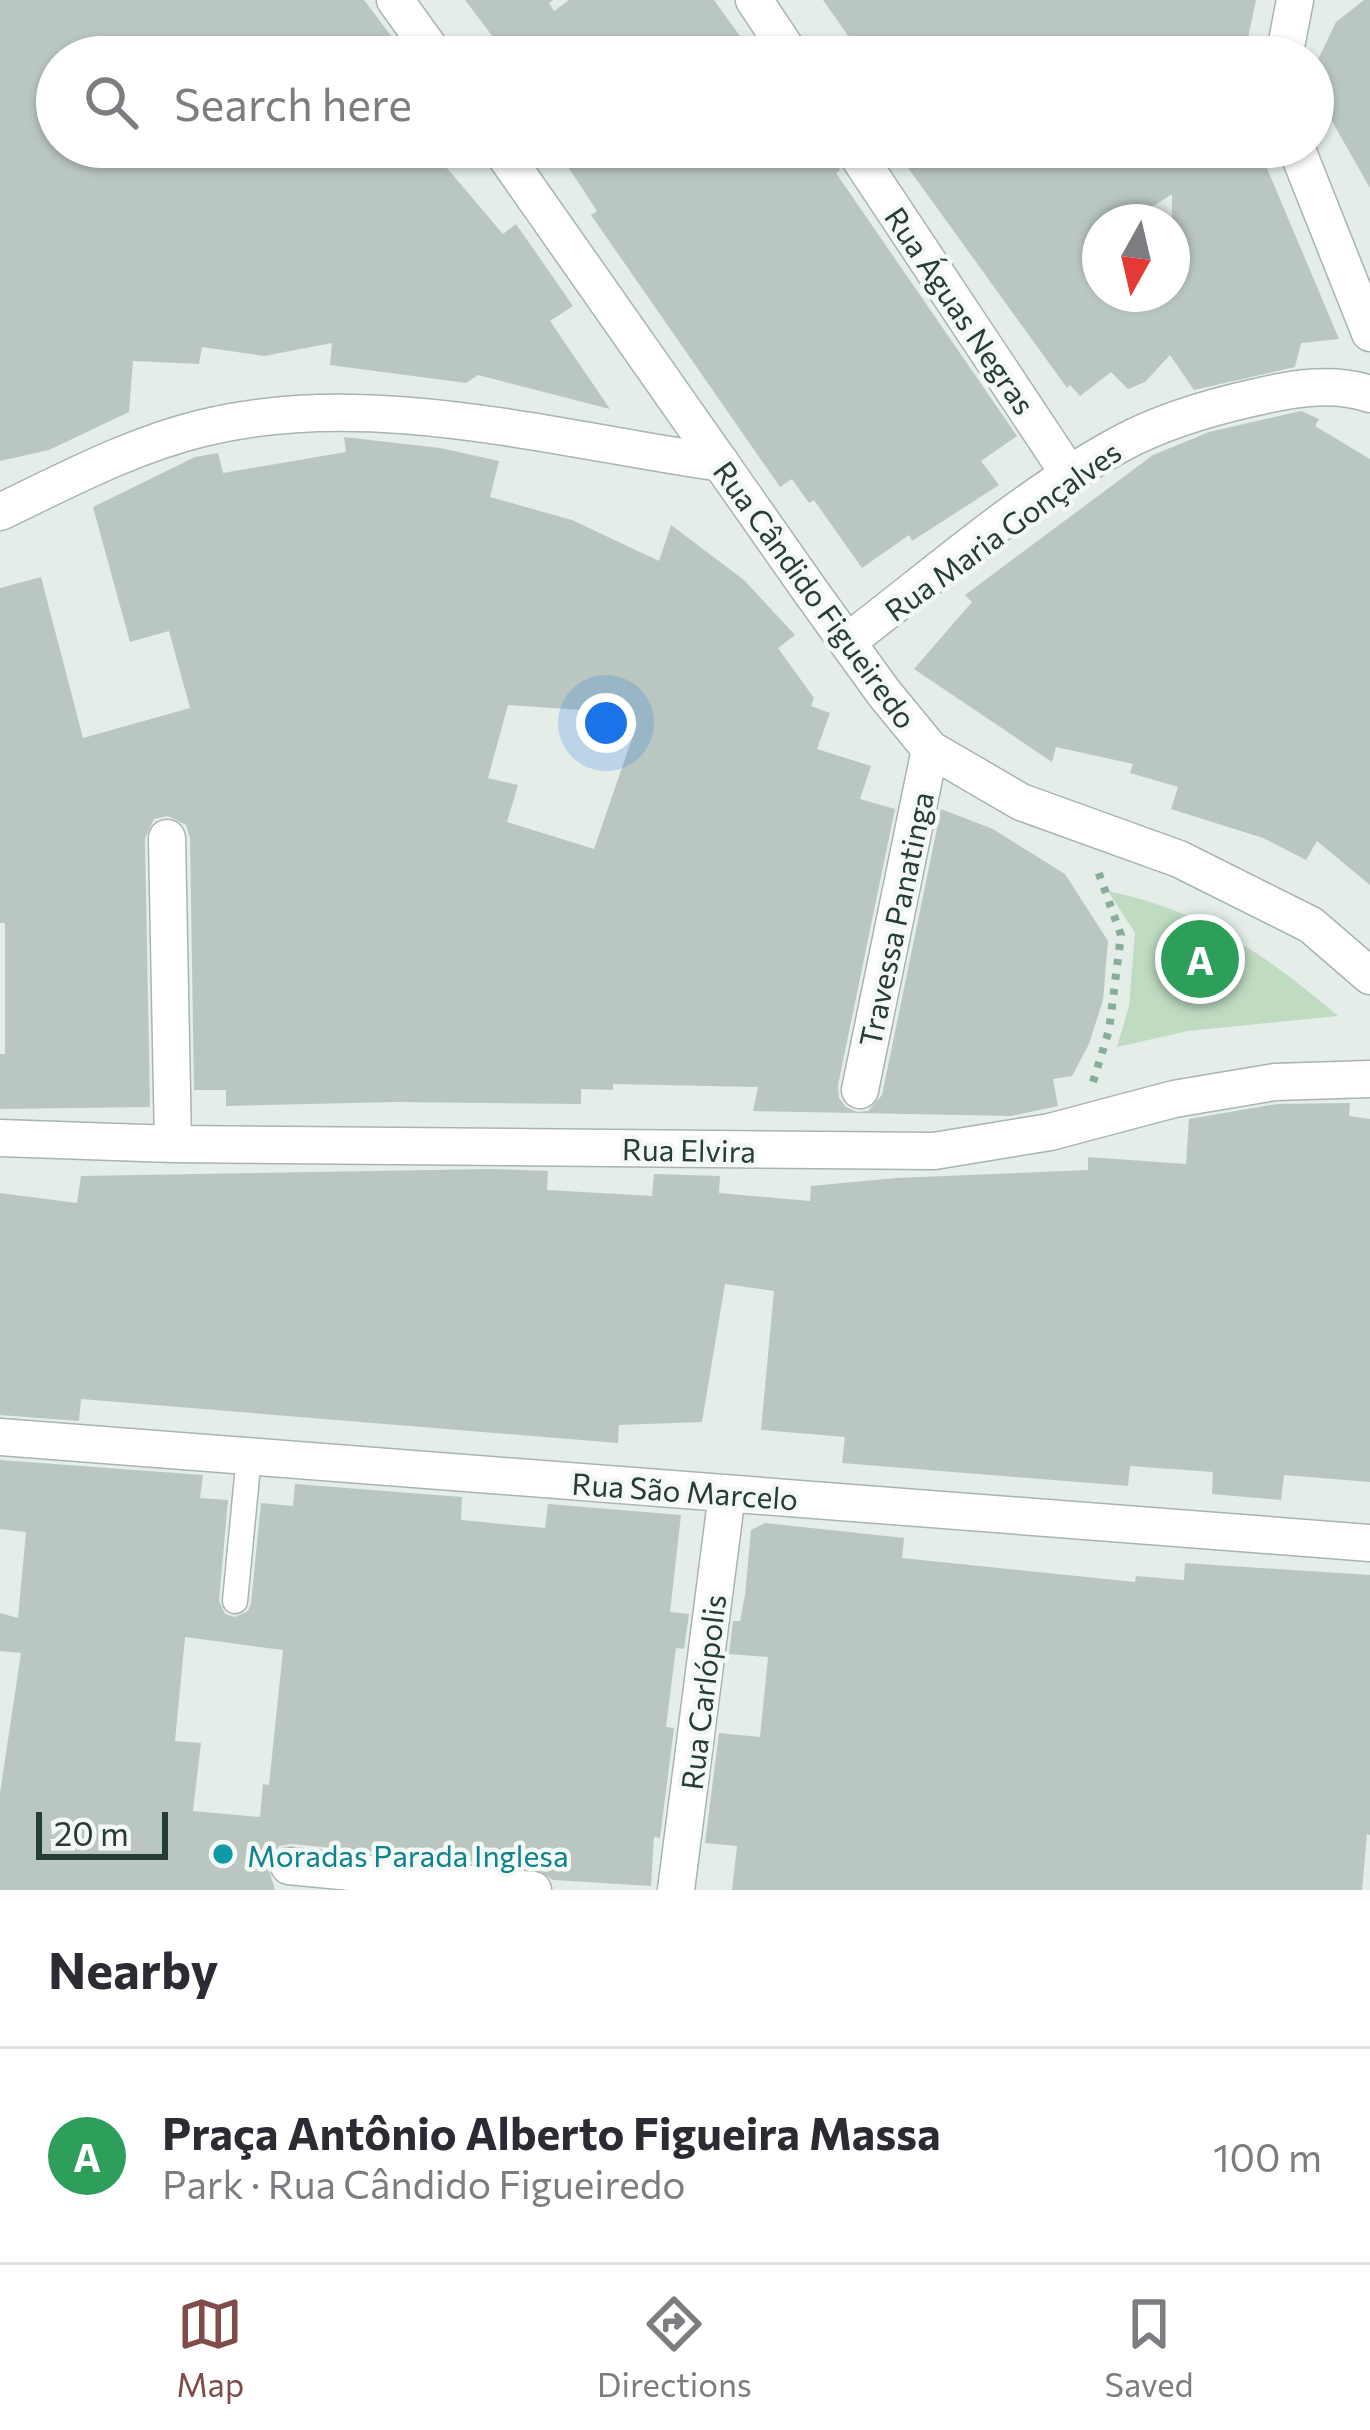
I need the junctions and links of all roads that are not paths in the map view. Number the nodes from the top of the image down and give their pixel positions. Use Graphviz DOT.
graph roads {
  1 [pos="395,0"];
  2 [pos="754,0"];
  3 [pos="1295,0"];
  4 [pos="421,36"];
  5 [pos="778,36"];
  6 [pos="1288,36"];
  7 [pos="514,168"];
  8 [pos="866,168"];
  9 [pos="1304,168"];
  10 [pos="1370,333"];
  11 [pos="1370,394"];
  12 [pos="721,463"];
  13 [pos="1070,474"];
  14 [pos="0,512"];
  15 [pos="847,642"];
  16 [pos="931,749"];
  17 [pos="167,838"];
  18 [pos="1370,976"];
  19 [pos="1370,1079"];
  20 [pos="860,1090"];
  21 [pos="0,1138"];
  22 [pos="172,1144"];
  23 [pos="0,1437"];
  24 [pos="250,1456"];
  25 [pos="727,1494"];
  26 [pos="1370,1543"];
  27 [pos="235,1601"];
  28 [pos="289,1866"];
  29 [pos="533,1890"];
  30 [pos="676,1890"];
  1 -- 4 [label="street"];
  2 -- 5 [label="street"];
  3 -- 6 [label="street"];
  7 -- 12 [label="street, Rua Cândido Figueiredo"];
  8 -- 13 [label="street, Rua Águas Negras"];
  9 -- 10 [label="street"];
  11 -- 13 [label="street, Rua Maria Gonçalves"];
  12 -- 14 [label="street"];
  12 -- 15 [label="street, Rua Cândido Figueiredo"];
  13 -- 15 [label="street, Rua Maria Gonçalves"];
  15 -- 16 [label="street, Rua Cândido Figueiredo"];
  16 -- 18 [label="street, Rua Cândido Figueiredo"];
  16 -- 20 [label="street, Travessa Panatinga"];
  17 -- 22 [label="street"];
  19 -- 22 [label="street, Rua Elvira"];
  21 -- 22 [label="street, Rua Elvira"];
  23 -- 24 [label="street, Rua São Marcelo"];
  24 -- 25 [label="street, Rua São Marcelo"];
  24 -- 27 [label="lane"];
  25 -- 26 [label="street, Rua São Marcelo"];
  25 -- 30 [label="street, Rua Carlópolis"];
  28 -- 29 [label="street"];
}
